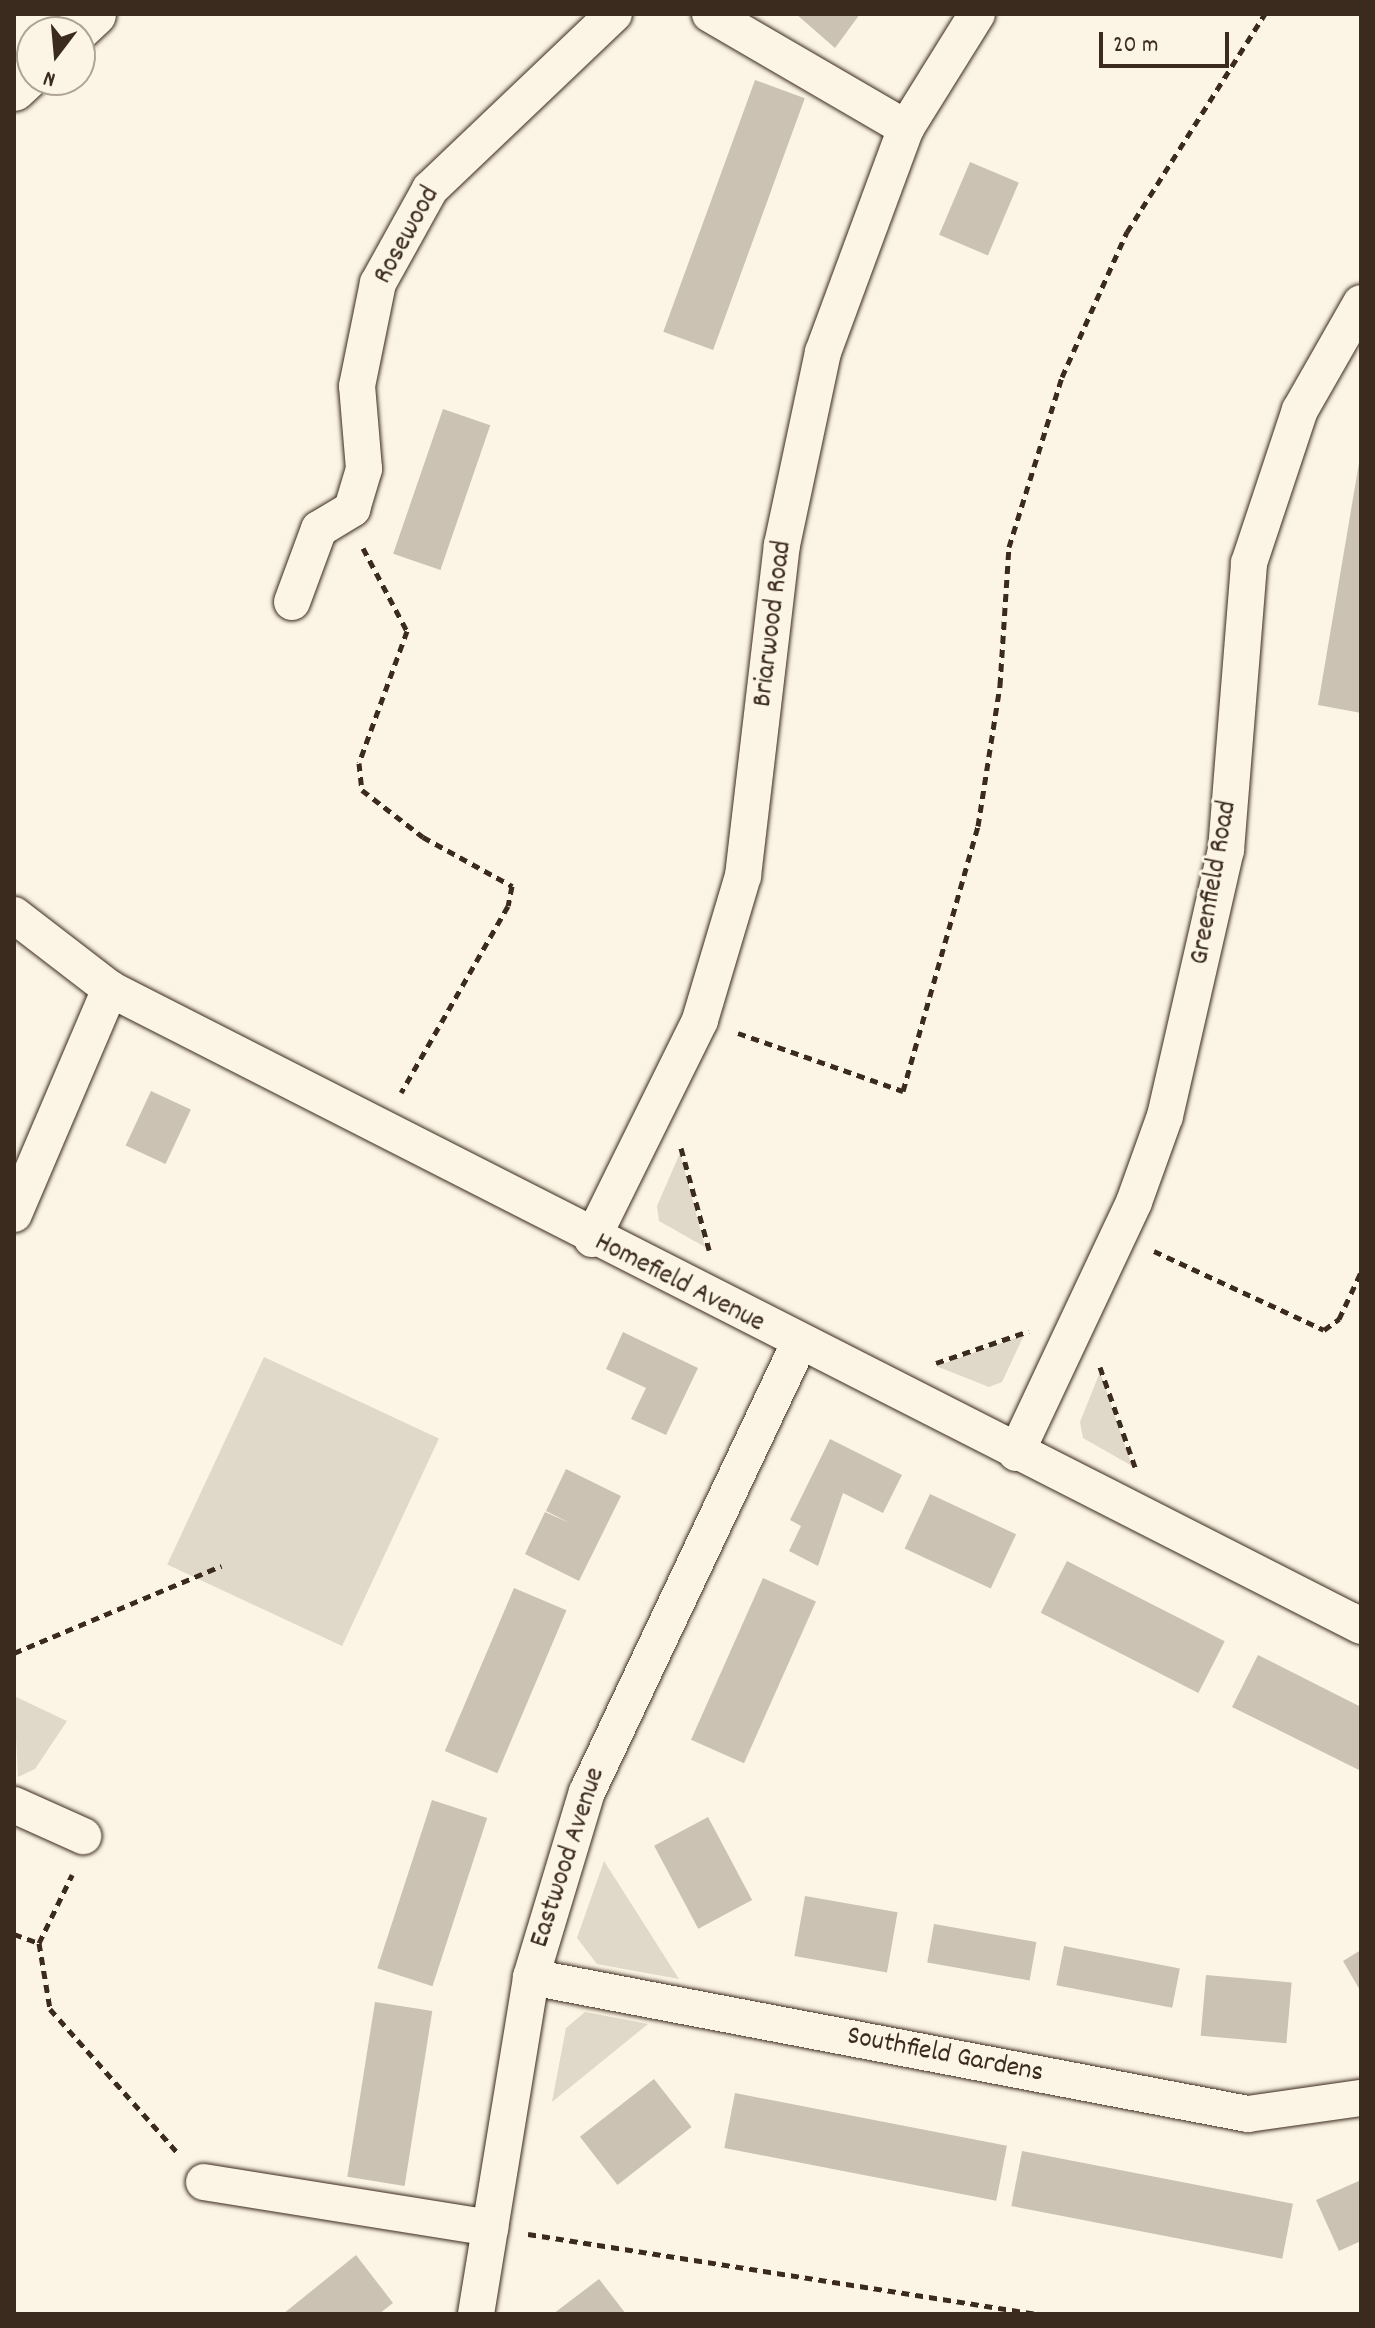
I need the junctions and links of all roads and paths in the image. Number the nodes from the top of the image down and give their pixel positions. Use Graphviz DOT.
graph roads {
  1 [pos="614,14"];
  2 [pos="710,14"];
  3 [pos="977,14"];
  4 [pos="1265,14"];
  5 [pos="906,128"];
  6 [pos="1361,303"];
  7 [pos="319,529"];
  8 [pos="292,602"];
  9 [pos="14,915"];
  10 [pos="110,989"];
  11 [pos="700,1020"];
  12 [pos="382,1125"];
  13 [pos="680,1147"];
  14 [pos="14,1214"];
  15 [pos="1119,1233"];
  16 [pos="592,1239"];
  17 [pos="709,1251"];
  18 [pos="1361,1272"];
  19 [pos="1030,1331"];
  20 [pos="798,1346"];
  21 [pos="1100,1365"];
  22 [pos="929,1366"];
  23 [pos="1016,1453"];
  24 [pos="1136,1472"];
  25 [pos="221,1566"];
  26 [pos="1361,1626"];
  27 [pos="14,1653"];
  28 [pos="14,1805"];
  29 [pos="83,1836"];
  30 [pos="14,1934"];
  31 [pos="39,1943"];
  32 [pos="531,1977"];
  33 [pos="1361,2098"];
  34 [pos="204,2182"];
  35 [pos="490,2228"];
  36 [pos="476,2314"];
  37 [pos="1037,2314"];
  1 -- 7 [label="street, Rosewood"];
  2 -- 5 [label="street"];
  3 -- 5 [label="street, Briarwood Road"];
  4 -- 11 [label="path"];
  5 -- 11 [label="street, Briarwood Road"];
  6 -- 15 [label="street, Greenfield Road"];
  7 -- 8 [label="street"];
  7 -- 12 [label="path"];
  9 -- 10 [label="street, Homefield Avenue"];
  10 -- 12 [label="street, Homefield Avenue"];
  10 -- 14 [label="street"];
  11 -- 16 [label="street, Briarwood Road"];
  12 -- 16 [label="street, Homefield Avenue"];
  13 -- 17 [label="path"];
  15 -- 18 [label="path"];
  15 -- 23 [label="street, Greenfield Road"];
  16 -- 20 [label="street, Homefield Avenue"];
  19 -- 22 [label="path"];
  20 -- 23 [label="street, Homefield Avenue"];
  20 -- 32 [label="street, Eastwood Avenue"];
  21 -- 24 [label="path"];
  23 -- 26 [label="street, Homefield Avenue"];
  25 -- 27 [label="path"];
  28 -- 29 [label="street"];
  29 -- 31 [label="path"];
  30 -- 31 [label="path"];
  31 -- 34 [label="path"];
  32 -- 33 [label="street, Southfield Gardens"];
  32 -- 35 [label="street, Eastwood Avenue"];
  34 -- 35 [label="street"];
  35 -- 36 [label="street, Eastwood Avenue"];
  35 -- 37 [label="path"];
}
